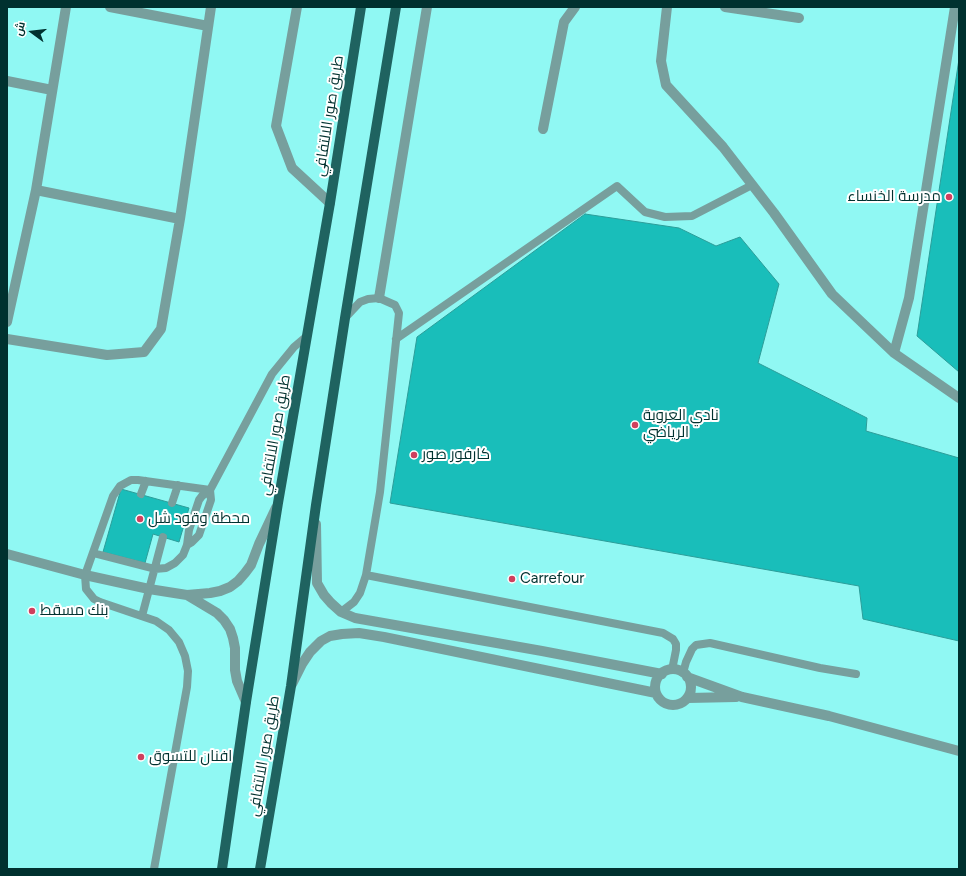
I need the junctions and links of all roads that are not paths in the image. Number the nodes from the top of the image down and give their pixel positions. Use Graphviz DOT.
graph roads {
  1 [pos="66,7"];
  2 [pos="110,7"];
  3 [pos="211,7"];
  4 [pos="297,7"];
  5 [pos="361,7"];
  6 [pos="396,7"];
  7 [pos="427,7"];
  8 [pos="575,7"];
  9 [pos="667,7"];
  10 [pos="725,7"];
  11 [pos="955,7"];
  12 [pos="799,18"];
  13 [pos="208,26"];
  14 [pos="7,81"];
  15 [pos="52,90"];
  16 [pos="543,129"];
  17 [pos="752,185"];
  18 [pos="36,190"];
  19 [pos="330,203"];
  20 [pos="180,219"];
  21 [pos="12,283"];
  22 [pos="379,298"];
  23 [pos="345,318"];
  24 [pos="7,322"];
  25 [pos="307,336"];
  26 [pos="7,339"];
  27 [pos="396,339"];
  28 [pos="894,353"];
  29 [pos="959,398"];
  30 [pos="146,481"];
  31 [pos="178,485"];
  32 [pos="210,490"];
  33 [pos="141,494"];
  34 [pos="172,503"];
  35 [pos="278,503"];
  36 [pos="316,505"];
  37 [pos="163,537"];
  38 [pos="93,553"];
  39 [pos="7,554"];
  40 [pos="154,569"];
  41 [pos="85,575"];
  42 [pos="366,575"];
  43 [pos="149,589"];
  44 [pos="187,595"];
  45 [pos="341,612"];
  46 [pos="142,616"];
  47 [pos="672,670"];
  48 [pos="662,674"];
  49 [pos="856,674"];
  50 [pos="685,675"];
  51 [pos="291,686"];
  52 [pos="656,693"];
  53 [pos="742,697"];
  54 [pos="688,698"];
  55 [pos="246,702"];
  56 [pos="959,750"];
  57 [pos="154,869"];
  58 [pos="222,869"];
  59 [pos="260,869"];
  1 -- 15 [label="street"];
  2 -- 13 [label="street"];
  3 -- 13 [label="street"];
  4 -- 19 [label="street"];
  5 -- 19 [label="main road, طريق صور الالتفافي"];
  6 -- 23 [label="main road, طريق صور الالتفافي"];
  7 -- 22 [label="street"];
  8 -- 16 [label="street"];
  9 -- 17 [label="street"];
  10 -- 12 [label="street"];
  11 -- 28 [label="street"];
  13 -- 20 [label="street"];
  14 -- 15 [label="street"];
  15 -- 18 [label="street"];
  17 -- 27 [label="lane"];
  17 -- 28 [label="street"];
  18 -- 20 [label="street"];
  18 -- 21 [label="street"];
  19 -- 25 [label="main road, طريق صور الالتفافي"];
  20 -- 26 [label="street"];
  21 -- 24 [label="street"];
  22 -- 23 [label="lane"];
  22 -- 27 [label="lane"];
  23 -- 36 [label="main road, طريق صور الالتفافي"];
  25 -- 32 [label="lane"];
  25 -- 35 [label="main road, طريق صور الالتفافي"];
  27 -- 42 [label="lane"];
  28 -- 29 [label="street"];
  30 -- 31 [label="lane"];
  30 -- 33 [label="lane"];
  30 -- 38 [label="lane"];
  31 -- 32 [label="lane"];
  31 -- 34 [label="lane"];
  32 -- 40 [label="lane"];
  35 -- 44 [label="street"];
  35 -- 55 [label="main road, طريق صور الالتفافي"];
  36 -- 45 [label="street"];
  36 -- 51 [label="main road, طريق صور الالتفافي"];
  37 -- 40 [label="lane"];
  38 -- 40 [label="lane"];
  38 -- 41 [label="lane"];
  39 -- 41 [label="street"];
  40 -- 43 [label="lane"];
  41 -- 43 [label="street"];
  41 -- 46 [label="lane"];
  42 -- 45 [label="lane"];
  42 -- 47 [label="lane"];
  43 -- 44 [label="street"];
  43 -- 46 [label="lane"];
  44 -- 55 [label="street"];
  45 -- 48 [label="street"];
  46 -- 57 [label="lane"];
  47 -- 48 [label="street"];
  47 -- 50 [label="street"];
  48 -- 52 [label="street"];
  49 -- 50 [label="lane"];
  50 -- 53 [label="street"];
  50 -- 54 [label="street"];
  51 -- 52 [label="street"];
  51 -- 59 [label="main road, طريق صور الالتفافي"];
  52 -- 54 [label="street"];
  53 -- 54 [label="street"];
  53 -- 56 [label="street"];
  55 -- 58 [label="main road, طريق صور الالتفافي"];
}
